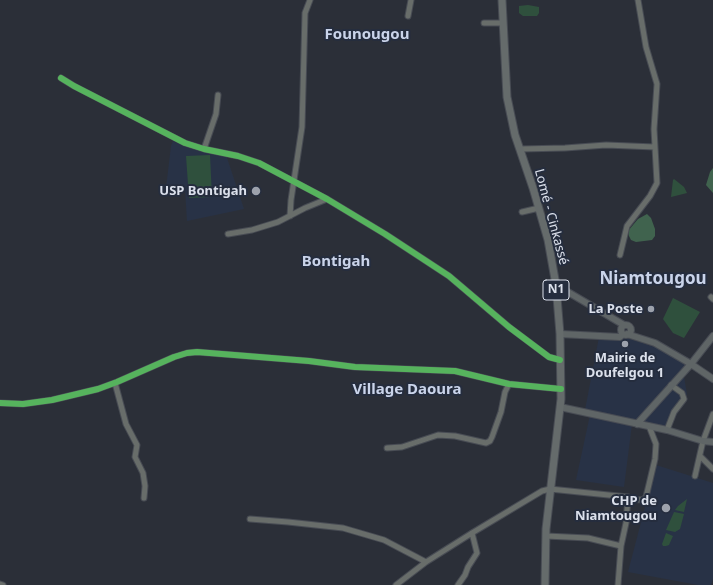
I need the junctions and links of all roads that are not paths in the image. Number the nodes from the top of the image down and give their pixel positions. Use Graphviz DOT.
graph roads {
  1 [pos="310,0"];
  2 [pos="411,0"];
  3 [pos="502,0"];
  4 [pos="638,0"];
  5 [pos="408,16"];
  6 [pos="484,23"];
  7 [pos="503,23"];
  8 [pos="61,78"];
  9 [pos="218,95"];
  10 [pos="655,147"];
  11 [pos="204,149"];
  12 [pos="520,149"];
  13 [pos="294,182"];
  14 [pos="327,199"];
  15 [pos="539,208"];
  16 [pos="522,212"];
  17 [pos="290,216"];
  18 [pos="228,234"];
  19 [pos="620,255"];
  20 [pos="556,284"];
  21 [pos="624,325"];
  22 [pos="630,328"];
  23 [pos="560,334"];
  24 [pos="625,334"];
  25 [pos="713,336"];
  26 [pos="645,339"];
  27 [pos="560,360"];
  28 [pos="691,364"];
  29 [pos="713,379"];
  30 [pos="114,383"];
  31 [pos="509,384"];
  32 [pos="671,385"];
  33 [pos="561,389"];
  34 [pos="0,403"];
  35 [pos="560,407"];
  36 [pos="713,414"];
  37 [pos="637,424"];
  38 [pos="649,426"];
  39 [pos="668,430"];
  40 [pos="703,441"];
  41 [pos="713,442"];
  42 [pos="387,448"];
  43 [pos="700,456"];
  44 [pos="713,469"];
  45 [pos="695,476"];
  46 [pos="550,488"];
  47 [pos="144,498"];
  48 [pos="628,499"];
  49 [pos="250,519"];
  50 [pos="472,533"];
  51 [pos="546,536"];
  52 [pos="621,546"];
  53 [pos="426,562"];
  54 [pos="396,585"];
  55 [pos="458,585"];
  56 [pos="545,585"];
  57 [pos="618,585"];
  1 -- 13 [label="street"];
  2 -- 5 [label="street"];
  3 -- 7 [label="highway, Lomé - Cinkassé / N1"];
  4 -- 10 [label="street"];
  6 -- 7 [label="street"];
  7 -- 12 [label="highway, Lomé - Cinkassé / N1"];
  8 -- 11 [label="street"];
  9 -- 11 [label="street"];
  10 -- 12 [label="street"];
  10 -- 19 [label="street"];
  11 -- 13 [label="street"];
  12 -- 15 [label="highway, Lomé - Cinkassé / N1"];
  13 -- 14 [label="street"];
  13 -- 17 [label="street"];
  14 -- 17 [label="street"];
  14 -- 27 [label="street"];
  15 -- 16 [label="street"];
  15 -- 20 [label="highway, Lomé - Cinkassé / N1"];
  17 -- 18 [label="street"];
  20 -- 21 [label="main road"];
  20 -- 23 [label="highway, Lomé - Cinkassé / N1"];
  21 -- 22 [label="main road"];
  21 -- 24 [label="main road"];
  22 -- 24 [label="main road"];
  22 -- 26 [label="main road"];
  23 -- 24 [label="main road"];
  23 -- 27 [label="highway, Lomé - Cinkassé / N1"];
  24 -- 26 [label="main road"];
  25 -- 28 [label="main road"];
  26 -- 28 [label="main road"];
  27 -- 33 [label="highway, Lomé - Cinkassé / N1"];
  28 -- 29 [label="main road"];
  28 -- 32 [label="main road"];
  30 -- 31 [label="street"];
  30 -- 34 [label="street"];
  30 -- 47 [label="street"];
  31 -- 33 [label="street"];
  31 -- 42 [label="street"];
  32 -- 37 [label="main road"];
  32 -- 39 [label="street"];
  33 -- 35 [label="highway, Lomé - Cinkassé / N1"];
  35 -- 37 [label="main road"];
  35 -- 46 [label="highway, Lomé - Cinkassé / N1"];
  36 -- 40 [label="street"];
  37 -- 38 [label="main road"];
  38 -- 39 [label="main road"];
  38 -- 48 [label="street"];
  39 -- 40 [label="main road"];
  40 -- 41 [label="main road"];
  40 -- 43 [label="street"];
  43 -- 44 [label="street"];
  43 -- 45 [label="street"];
  46 -- 48 [label="street"];
  46 -- 50 [label="street"];
  46 -- 51 [label="highway, Lomé - Cinkassé / N1"];
  48 -- 52 [label="street"];
  49 -- 53 [label="street"];
  50 -- 53 [label="street"];
  50 -- 55 [label="street"];
  51 -- 52 [label="street"];
  51 -- 56 [label="highway, Lomé - Cinkassé / N1"];
  52 -- 57 [label="street"];
  53 -- 54 [label="street"];
}
